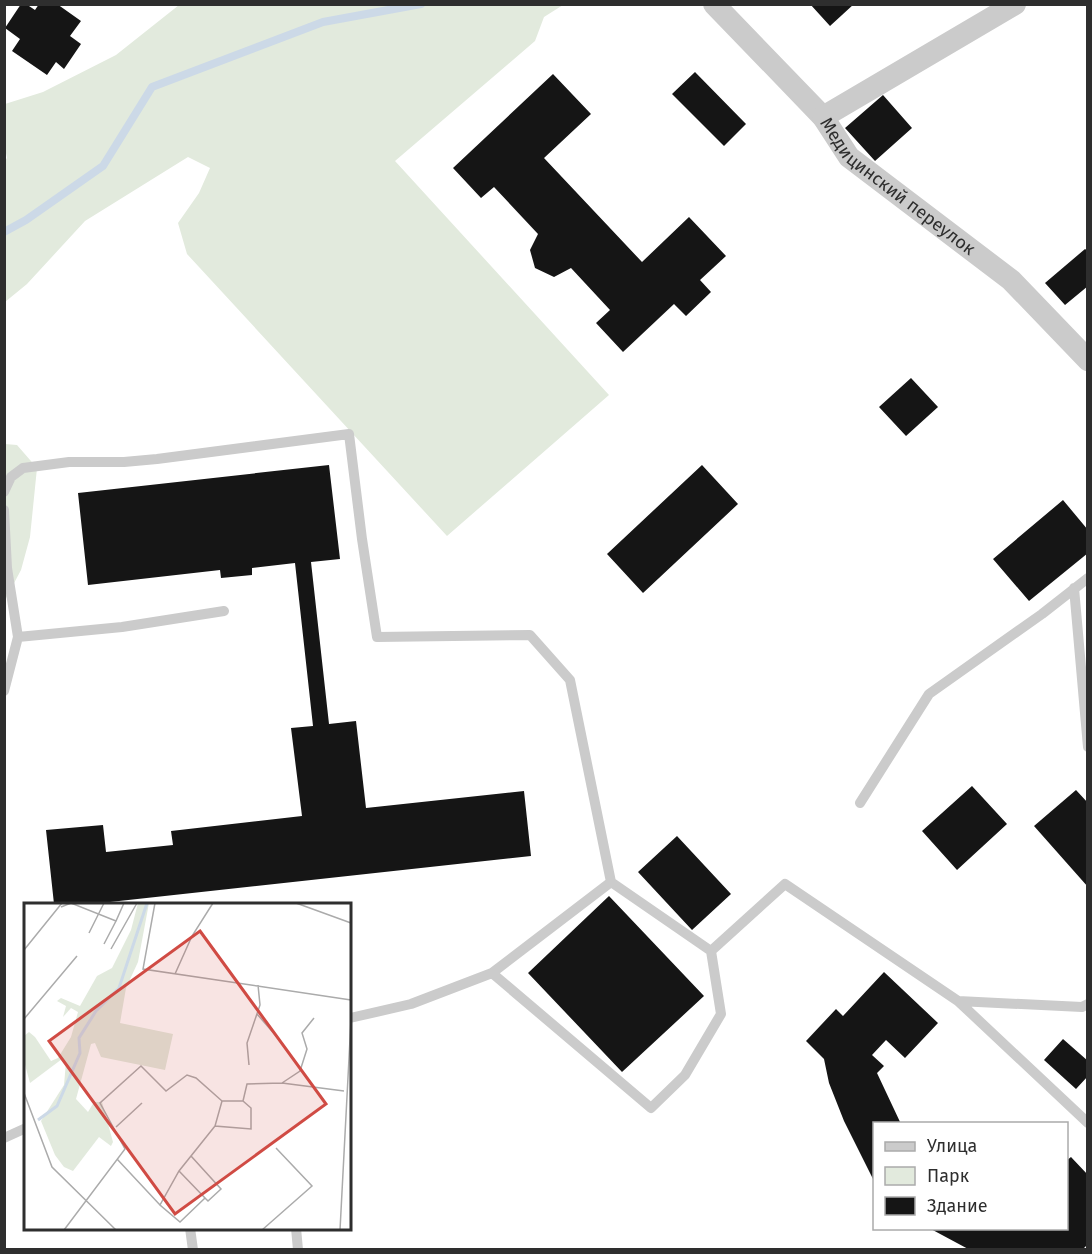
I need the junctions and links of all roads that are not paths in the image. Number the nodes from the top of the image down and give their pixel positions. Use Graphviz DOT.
graph roads {
  1 [pos="714,4"];
  2 [pos="1015,4"];
  3 [pos="823,117"];
  4 [pos="1088,360"];
  5 [pos="4,492"];
  6 [pos="4,510"];
  7 [pos="1088,578"];
  8 [pos="1074,588"];
  9 [pos="224,611"];
  10 [pos="18,637"];
  11 [pos="4,691"];
  12 [pos="1088,747"];
  13 [pos="860,803"];
  14 [pos="611,882"];
  15 [pos="711,951"];
  16 [pos="492,973"];
  17 [pos="958,1001"];
  18 [pos="1088,1004"];
  19 [pos="351,1018"];
  20 [pos="1088,1123"];
  21 [pos="24,1129"];
  22 [pos="4,1138"];
  23 [pos="190,1230"];
  24 [pos="296,1230"];
  25 [pos="193,1250"];
  26 [pos="298,1250"];
  1 -- 3 [label="street, Медицинский переулок"];
  2 -- 3 [label="street"];
  3 -- 4 [label="street, Медицинский переулок"];
  5 -- 14 [label="lane"];
  6 -- 10 [label="lane"];
  7 -- 8 [label="lane"];
  8 -- 12 [label="lane"];
  8 -- 13 [label="lane"];
  9 -- 10 [label="lane"];
  10 -- 11 [label="lane"];
  14 -- 15 [label="lane"];
  14 -- 16 [label="lane"];
  15 -- 16 [label="lane"];
  15 -- 17 [label="lane"];
  16 -- 19 [label="lane"];
  17 -- 18 [label="lane"];
  17 -- 20 [label="lane"];
  21 -- 22 [label="lane"];
  23 -- 25 [label="lane"];
  24 -- 26 [label="lane"];
}
